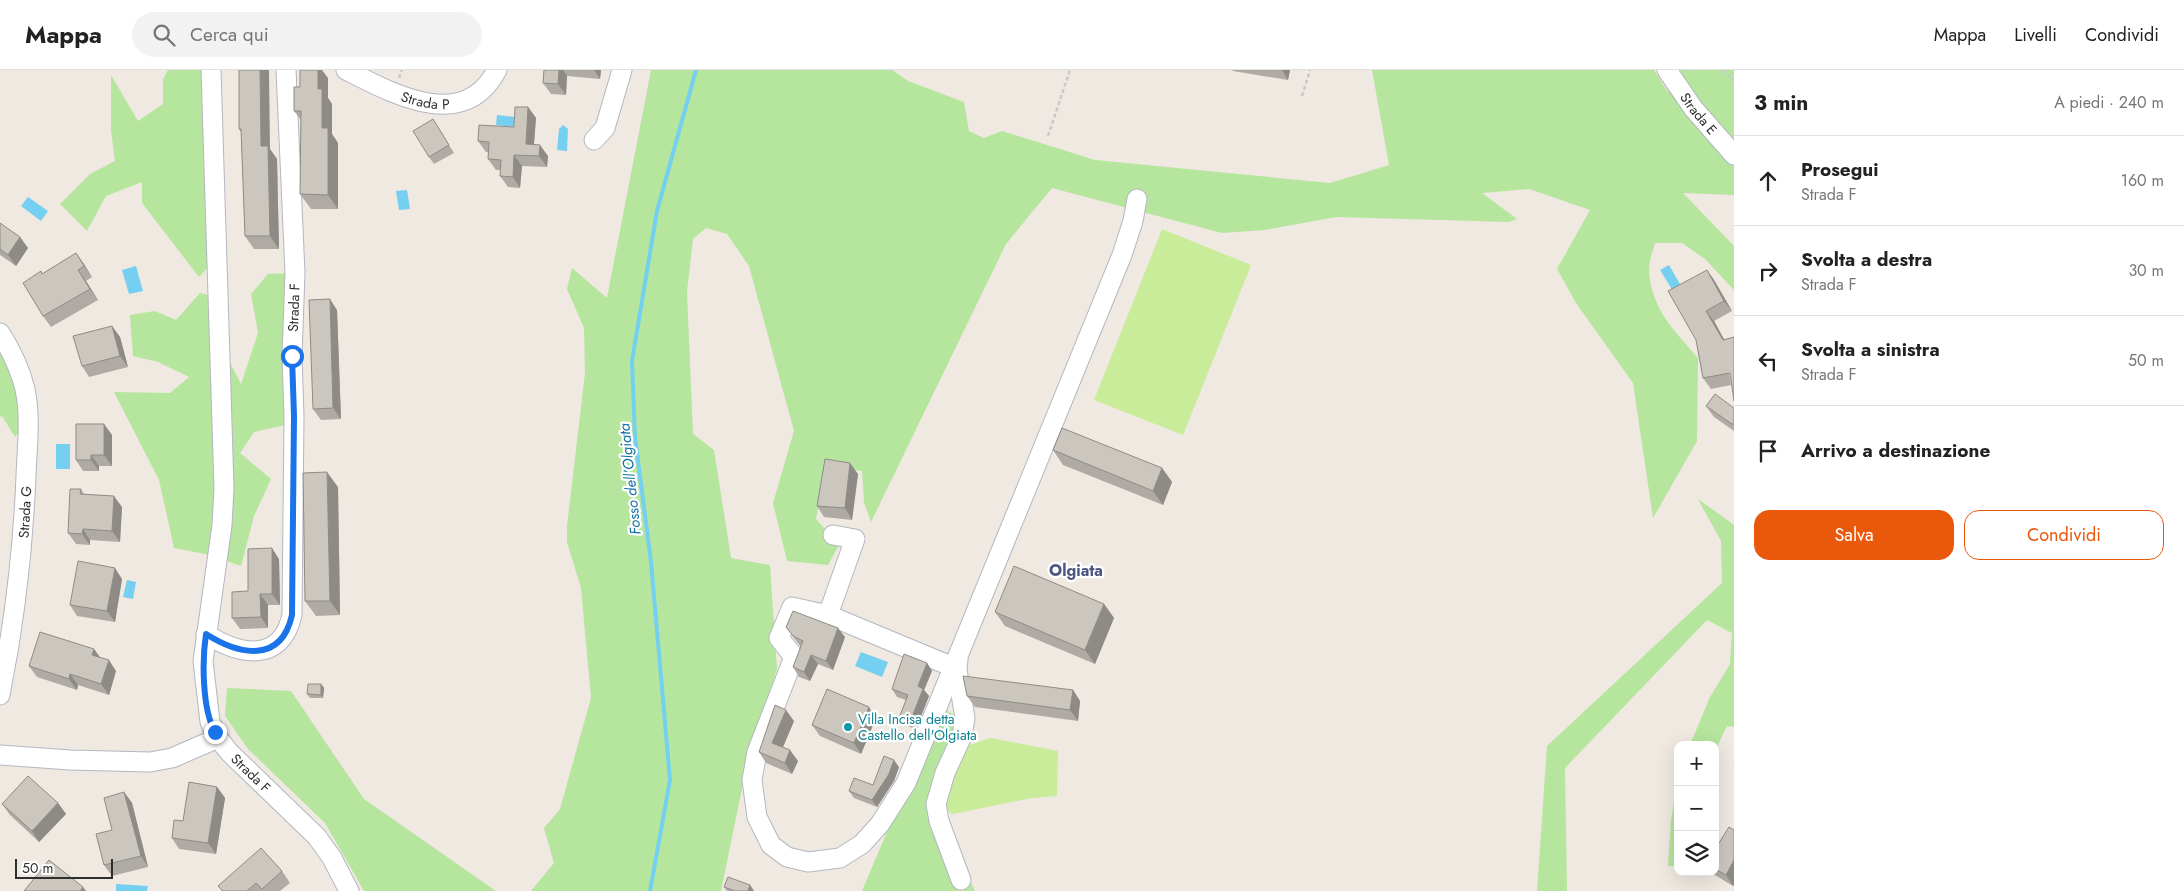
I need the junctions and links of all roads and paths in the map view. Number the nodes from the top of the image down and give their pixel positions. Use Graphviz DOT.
graph roads {
  1 [pos="211,70"];
  2 [pos="286,70"];
  3 [pos="346,70"];
  4 [pos="497,70"];
  5 [pos="622,70"];
  6 [pos="1070,70"];
  7 [pos="1310,70"];
  8 [pos="1667,70"];
  9 [pos="1722,70"];
  10 [pos="1734,81"];
  11 [pos="1302,96"];
  12 [pos="1048,136"];
  13 [pos="594,140"];
  14 [pos="1734,154"];
  15 [pos="1137,198"];
  16 [pos="0,333"];
  17 [pos="833,535"];
  18 [pos="828,615"];
  19 [pos="206,634"];
  20 [pos="956,661"];
  21 [pos="0,695"];
  22 [pos="218,738"];
  23 [pos="0,755"];
  24 [pos="961,880"];
  25 [pos="349,891"];
  1 -- 19 [label="street, Strada F"];
  2 -- 19 [label="street, Strada F"];
  3 -- 4 [label="street, Strada P"];
  5 -- 13 [label="street"];
  6 -- 12 [label="path"];
  7 -- 11 [label="path"];
  8 -- 14 [label="street, Strada E"];
  9 -- 10 [label="path"];
  15 -- 20 [label="street"];
  16 -- 21 [label="street, Strada G"];
  17 -- 18 [label="street"];
  18 -- 20 [label="street"];
  18 -- 20 [label="street"];
  19 -- 22 [label="street, Strada F"];
  20 -- 24 [label="street"];
  22 -- 23 [label="street"];
  22 -- 25 [label="street, Strada F"];
}
